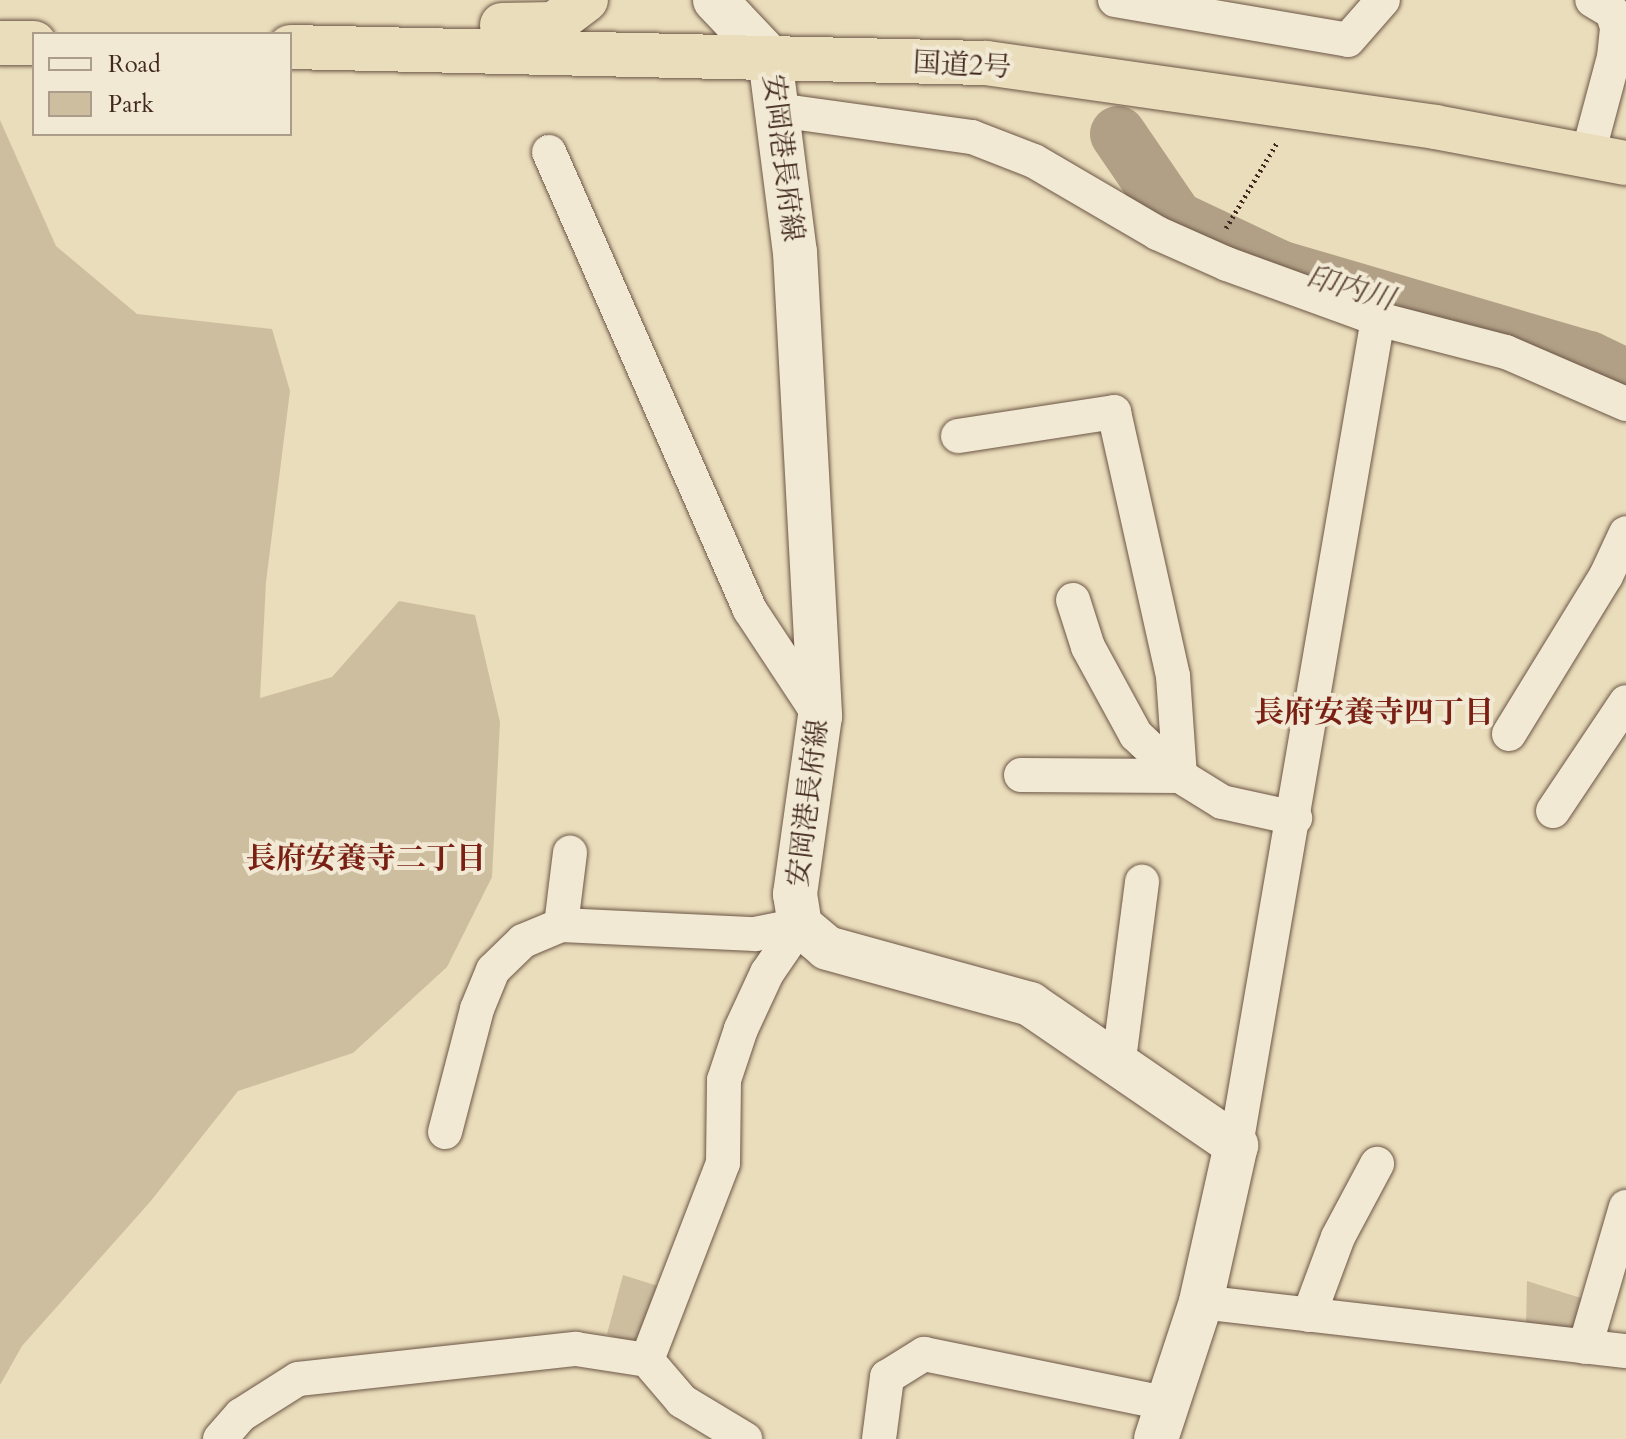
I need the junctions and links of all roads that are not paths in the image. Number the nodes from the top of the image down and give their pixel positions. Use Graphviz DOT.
graph roads {
  1 [pos="586,0"];
  2 [pos="715,0"];
  3 [pos="1115,0"];
  4 [pos="1383,0"];
  5 [pos="1592,0"];
  6 [pos="0,43"];
  7 [pos="32,43"];
  8 [pos="292,47"];
  9 [pos="362,48"];
  10 [pos="770,58"];
  11 [pos="777,110"];
  12 [pos="549,152"];
  13 [pos="1607,159"];
  14 [pos="1378,319"];
  15 [pos="1626,404"];
  16 [pos="958,436"];
  17 [pos="1626,533"];
  18 [pos="1073,600"];
  19 [pos="1626,702"];
  20 [pos="820,716"];
  21 [pos="1509,734"];
  22 [pos="1021,775"];
  23 [pos="1180,776"];
  24 [pos="1553,811"];
  25 [pos="1295,818"];
  26 [pos="570,853"];
  27 [pos="1142,882"];
  28 [pos="561,925"];
  29 [pos="800,925"];
  30 [pos="1118,1067"];
  31 [pos="445,1132"];
  32 [pos="1236,1145"];
  33 [pos="1377,1164"];
  34 [pos="1626,1207"];
  35 [pos="1201,1302"];
  36 [pos="1309,1315"];
  37 [pos="1585,1347"];
  38 [pos="1626,1351"];
  39 [pos="647,1360"];
  40 [pos="1160,1421"];
  41 [pos="220,1439"];
  42 [pos="745,1439"];
  43 [pos="879,1439"];
  1 -- 9 [label="highway"];
  2 -- 10 [label="main road, 安岡港長府線"];
  3 -- 4 [label="street"];
  5 -- 13 [label="street"];
  6 -- 7 [label="highway"];
  8 -- 9 [label="highway, 国道2号"];
  9 -- 10 [label="highway, 国道2号"];
  10 -- 11 [label="main road, 安岡港長府線"];
  10 -- 13 [label="highway, 国道2号"];
  11 -- 14 [label="street"];
  11 -- 20 [label="main road, 安岡港長府線"];
  12 -- 20 [label="street"];
  14 -- 15 [label="street"];
  14 -- 25 [label="street"];
  16 -- 23 [label="street"];
  17 -- 21 [label="street"];
  18 -- 23 [label="street"];
  19 -- 24 [label="street"];
  20 -- 29 [label="main road, 安岡港長府線"];
  22 -- 23 [label="street"];
  23 -- 25 [label="street"];
  25 -- 32 [label="street"];
  26 -- 28 [label="street"];
  27 -- 30 [label="street"];
  28 -- 29 [label="street"];
  28 -- 31 [label="street"];
  29 -- 30 [label="main road, 安岡港長府線"];
  29 -- 39 [label="street"];
  30 -- 32 [label="main road, 安岡港長府線"];
  32 -- 35 [label="main road"];
  33 -- 36 [label="street"];
  34 -- 37 [label="street"];
  35 -- 36 [label="street"];
  35 -- 40 [label="main road"];
  36 -- 37 [label="street"];
  37 -- 38 [label="street"];
  39 -- 41 [label="street"];
  39 -- 42 [label="street"];
  40 -- 43 [label="street"];
}
